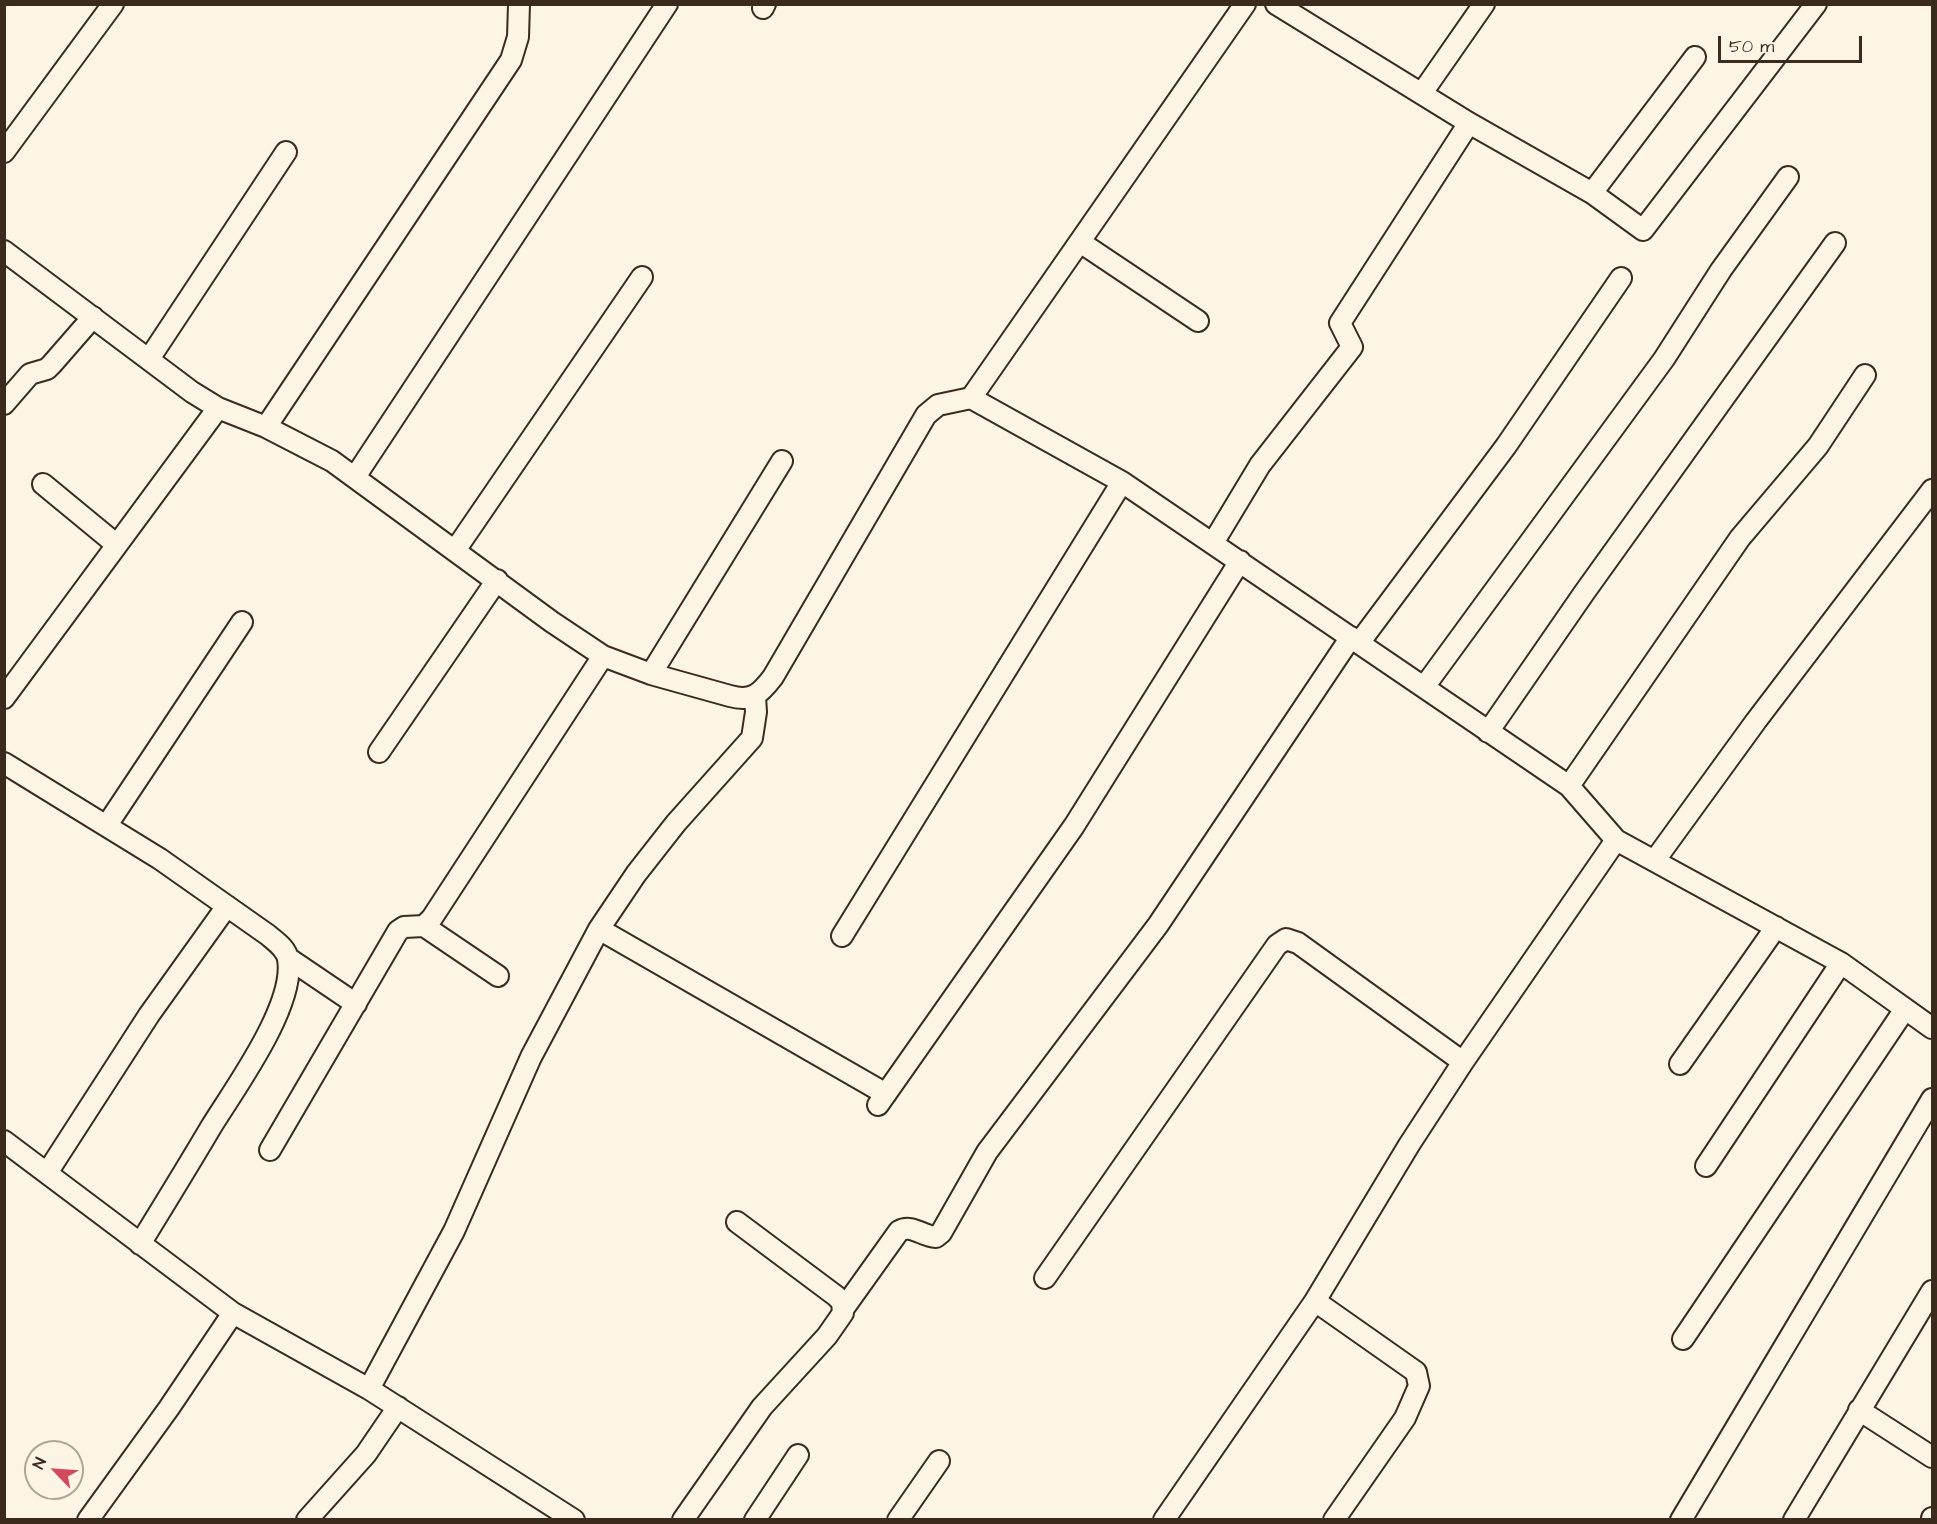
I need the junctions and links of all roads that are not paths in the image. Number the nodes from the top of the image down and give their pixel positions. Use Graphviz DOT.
graph roads {
  1 [pos="112,4"];
  2 [pos="519,4"];
  3 [pos="667,4"];
  4 [pos="1245,4"];
  5 [pos="1276,4"];
  6 [pos="1485,4"];
  7 [pos="1816,4"];
  8 [pos="1695,57"];
  9 [pos="1422,93"];
  10 [pos="1469,123"];
  11 [pos="4,152"];
  12 [pos="286,152"];
  13 [pos="1788,177"];
  14 [pos="1592,193"];
  15 [pos="1080,242"];
  16 [pos="1835,243"];
  17 [pos="6,255"];
  18 [pos="642,277"];
  19 [pos="1621,278"];
  20 [pos="93,317"];
  21 [pos="1198,321"];
  22 [pos="149,359"];
  23 [pos="1865,375"];
  24 [pos="971,398"];
  25 [pos="4,404"];
  26 [pos="218,408"];
  27 [pos="267,427"];
  28 [pos="782,461"];
  29 [pos="356,477"];
  30 [pos="1122,482"];
  31 [pos="43,484"];
  32 [pos="1932,490"];
  33 [pos="1213,543"];
  34 [pos="117,545"];
  35 [pos="456,549"];
  36 [pos="1240,561"];
  37 [pos="497,580"];
  38 [pos="242,622"];
  39 [pos="1355,640"];
  40 [pos="603,656"];
  41 [pos="651,674"];
  42 [pos="8,684"];
  43 [pos="1424,687"];
  44 [pos="755,697"];
  45 [pos="1488,732"];
  46 [pos="379,752"];
  47 [pos="4,764"];
  48 [pos="1569,786"];
  49 [pos="107,825"];
  50 [pos="1616,840"];
  51 [pos="1655,860"];
  52 [pos="227,906"];
  53 [pos="424,927"];
  54 [pos="1776,927"];
  55 [pos="599,929"];
  56 [pos="842,936"];
  57 [pos="288,958"];
  58 [pos="1840,963"];
  59 [pos="498,976"];
  60 [pos="356,1004"];
  61 [pos="1905,1009"];
  62 [pos="1932,1028"];
  63 [pos="1463,1062"];
  64 [pos="1680,1064"];
  65 [pos="1932,1099"];
  66 [pos="4,1141"];
  67 [pos="270,1150"];
  68 [pos="1706,1166"];
  69 [pos="47,1173"];
  70 [pos="737,1222"];
  71 [pos="140,1244"];
  72 [pos="1045,1278"];
  73 [pos="1932,1291"];
  74 [pos="1315,1301"];
  75 [pos="844,1308"];
  76 [pos="232,1313"];
  77 [pos="1683,1339"];
  78 [pos="369,1389"];
  79 [pos="398,1407"];
  80 [pos="1859,1410"];
  81 [pos="798,1455"];
  82 [pos="1932,1457"];
  83 [pos="939,1461"];
  84 [pos="88,1520"];
  85 [pos="307,1520"];
  86 [pos="574,1520"];
  87 [pos="682,1520"];
  88 [pos="755,1520"];
  89 [pos="898,1520"];
  90 [pos="1164,1520"];
  91 [pos="1334,1520"];
  92 [pos="1681,1520"];
  93 [pos="1794,1520"];
  1 -- 11 [label="street"];
  2 -- 27 [label="street"];
  3 -- 29 [label="street"];
  4 -- 15 [label="street"];
  5 -- 9 [label="street"];
  6 -- 9 [label="street"];
  7 -- 14 [label="street"];
  8 -- 14 [label="street"];
  9 -- 10 [label="street"];
  10 -- 14 [label="street"];
  10 -- 33 [label="street"];
  12 -- 22 [label="street"];
  13 -- 43 [label="street"];
  15 -- 21 [label="street"];
  15 -- 24 [label="street"];
  16 -- 45 [label="street"];
  17 -- 20 [label="street"];
  18 -- 35 [label="street"];
  19 -- 39 [label="street"];
  20 -- 22 [label="street"];
  20 -- 25 [label="street"];
  22 -- 26 [label="street"];
  23 -- 48 [label="street"];
  24 -- 30 [label="street"];
  24 -- 44 [label="street"];
  26 -- 27 [label="street"];
  26 -- 34 [label="street"];
  27 -- 29 [label="street"];
  28 -- 41 [label="street"];
  29 -- 35 [label="street"];
  30 -- 33 [label="street"];
  30 -- 56 [label="street"];
  31 -- 34 [label="street"];
  32 -- 51 [label="street"];
  33 -- 36 [label="street"];
  34 -- 42 [label="street"];
  35 -- 37 [label="street"];
  36 -- 39 [label="street"];
  36 -- 55 [label="street"];
  37 -- 40 [label="street"];
  37 -- 46 [label="street"];
  38 -- 49 [label="street"];
  39 -- 43 [label="street"];
  39 -- 75 [label="street"];
  40 -- 41 [label="street"];
  40 -- 53 [label="street"];
  41 -- 44 [label="street"];
  43 -- 45 [label="street"];
  44 -- 55 [label="street"];
  45 -- 48 [label="street"];
  47 -- 49 [label="street"];
  48 -- 50 [label="street"];
  49 -- 52 [label="street"];
  50 -- 51 [label="street"];
  50 -- 63 [label="street"];
  51 -- 54 [label="street"];
  52 -- 57 [label="street"];
  52 -- 69 [label="street"];
  53 -- 59 [label="street"];
  53 -- 60 [label="street"];
  54 -- 58 [label="street"];
  54 -- 64 [label="street"];
  55 -- 78 [label="street"];
  57 -- 60 [label="street"];
  57 -- 71 [label="street"];
  58 -- 61 [label="street"];
  58 -- 68 [label="street"];
  60 -- 67 [label="street"];
  61 -- 62 [label="street"];
  61 -- 77 [label="street"];
  63 -- 72 [label="street"];
  63 -- 74 [label="street"];
  65 -- 92 [label="street"];
  66 -- 69 [label="street"];
  69 -- 71 [label="street"];
  70 -- 75 [label="street"];
  71 -- 76 [label="street"];
  73 -- 80 [label="street"];
  74 -- 90 [label="street"];
  74 -- 91 [label="street"];
  75 -- 87 [label="street"];
  76 -- 78 [label="street"];
  76 -- 84 [label="street"];
  78 -- 79 [label="street"];
  79 -- 85 [label="street"];
  79 -- 86 [label="street"];
  80 -- 82 [label="street"];
  80 -- 93 [label="street"];
  81 -- 88 [label="street"];
  83 -- 89 [label="street"];
}
